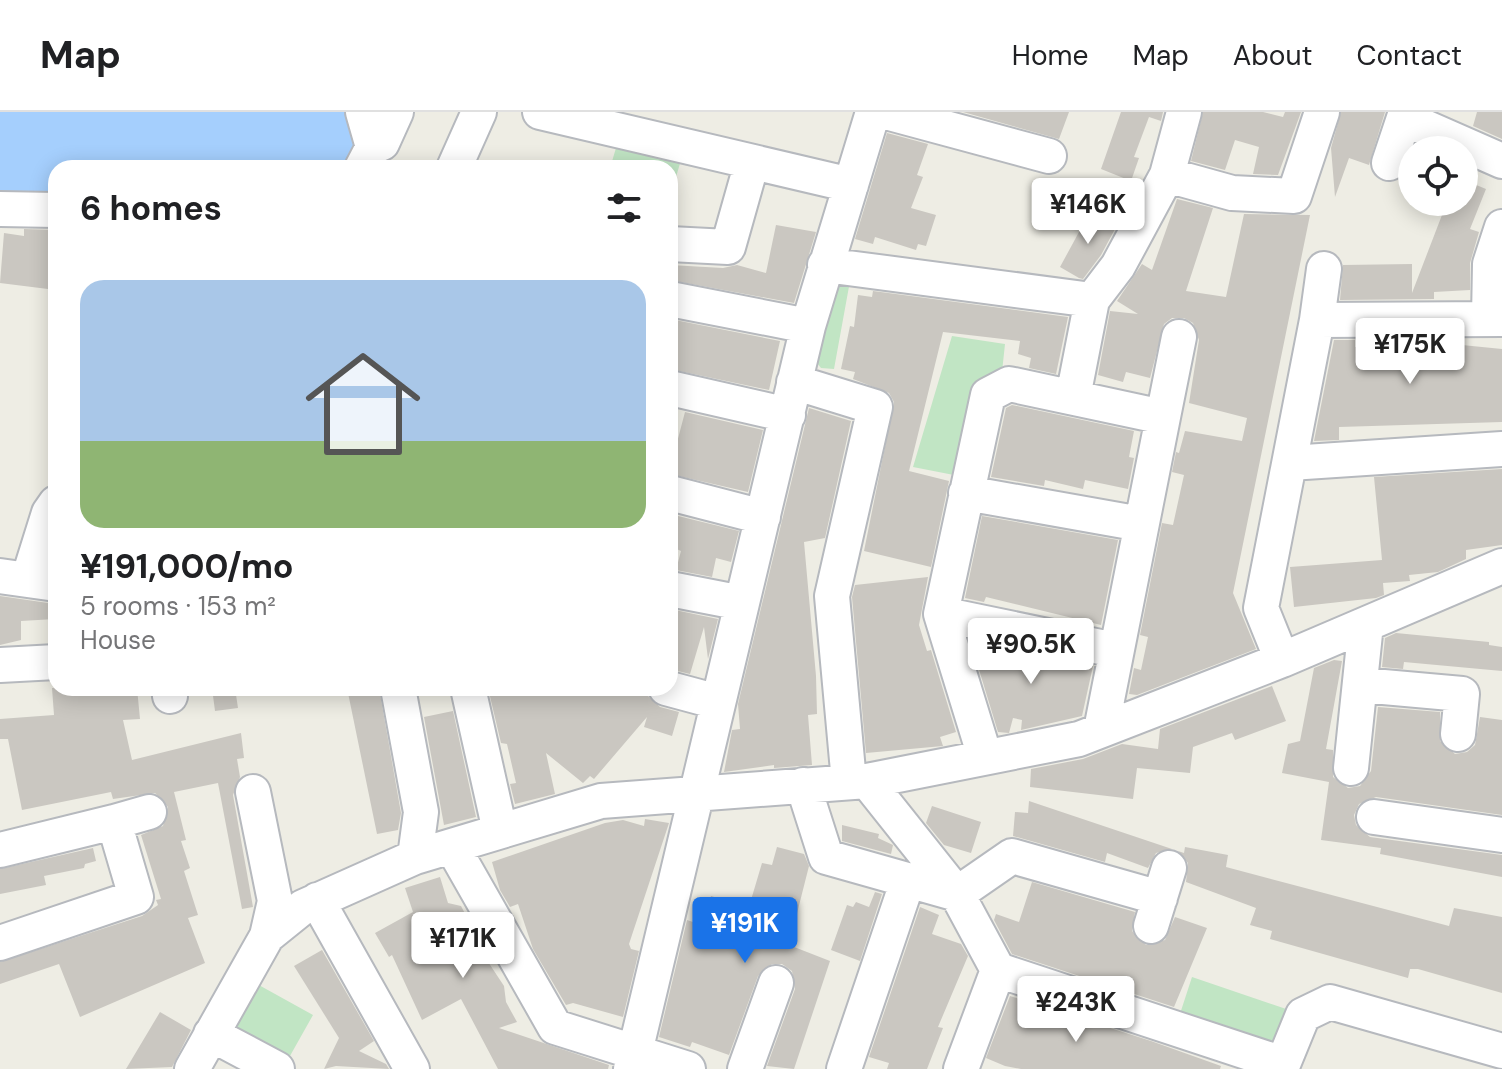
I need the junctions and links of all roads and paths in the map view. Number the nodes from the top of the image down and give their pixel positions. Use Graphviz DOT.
graph roads {
  1 [pos="363,112"];
  2 [pos="396,112"];
  3 [pos="479,112"];
  4 [pos="540,112"];
  5 [pos="873,112"];
  6 [pos="886,112"];
  7 [pos="1184,112"];
  8 [pos="1322,112"];
  9 [pos="1405,115"];
  10 [pos="1049,156"];
  11 [pos="367,158"];
  12 [pos="458,160"];
  13 [pos="1502,161"];
  14 [pos="752,162"];
  15 [pos="1389,163"];
  16 [pos="1167,175"];
  17 [pos="851,185"];
  18 [pos="0,209"];
  19 [pos="48,210"];
  20 [pos="1502,227"];
  21 [pos="678,244"];
  22 [pos="825,265"];
  23 [pos="1324,269"];
  24 [pos="1092,300"];
  25 [pos="678,301"];
  26 [pos="1496,319"];
  27 [pos="1317,320"];
  28 [pos="808,326"];
  29 [pos="1179,337"];
  30 [pos="678,389"];
  31 [pos="1073,397"];
  32 [pos="791,399"];
  33 [pos="1163,417"];
  34 [pos="1502,449"];
  35 [pos="1290,463"];
  36 [pos="966,493"];
  37 [pos="678,495"];
  38 [pos="48,516"];
  39 [pos="763,517"];
  40 [pos="1141,524"];
  41 [pos="1502,566"];
  42 [pos="28,580"];
  43 [pos="678,591"];
  44 [pos="742,603"];
  45 [pos="941,614"];
  46 [pos="1366,624"];
  47 [pos="1115,650"];
  48 [pos="1282,660"];
  49 [pos="48,662"];
  50 [pos="0,665"];
  51 [pos="1361,685"];
  52 [pos="678,691"];
  53 [pos="470,696"];
  54 [pos="718,702"];
  55 [pos="393,711"];
  56 [pos="1101,730"];
  57 [pos="1458,734"];
  58 [pos="985,757"];
  59 [pos="1351,768"];
  60 [pos="858,782"];
  61 [pos="803,785"];
  62 [pos="253,792"];
  63 [pos="695,792"];
  64 [pos="149,812"];
  65 [pos="1374,817"];
  66 [pos="114,822"];
  67 [pos="500,831"];
  68 [pos="1502,835"];
  69 [pos="452,846"];
  70 [pos="0,850"];
  71 [pos="415,857"];
  72 [pos="908,880"];
  73 [pos="957,894"];
  74 [pos="1160,897"];
  75 [pos="317,900"];
  76 [pos="267,936"];
  77 [pos="0,943"];
  78 [pos="998,970"];
  79 [pos="776,983"];
  80 [pos="211,1034"];
  81 [pos="1502,1051"];
  82 [pos="634,1060"];
  83 [pos="1282,1066"];
  84 [pos="967,1067"];
  85 [pos="848,1068"];
  86 [pos="192,1069"];
  87 [pos="277,1069"];
  88 [pos="412,1069"];
  89 [pos="688,1069"];
  90 [pos="745,1069"];
  1 -- 11 [label="street"];
  2 -- 11 [label="street"];
  3 -- 12 [label="street"];
  4 -- 14 [label="street"];
  5 -- 17 [label="street"];
  6 -- 10 [label="street"];
  7 -- 16 [label="street"];
  8 -- 16 [label="street"];
  9 -- 13 [label="street"];
  9 -- 15 [label="street"];
  14 -- 17 [label="street"];
  14 -- 21 [label="street"];
  16 -- 24 [label="street"];
  17 -- 22 [label="street"];
  18 -- 19 [label="street"];
  20 -- 26 [label="street"];
  22 -- 24 [label="street"];
  22 -- 28 [label="street"];
  23 -- 27 [label="street"];
  24 -- 31 [label="street"];
  25 -- 28 [label="street"];
  26 -- 27 [label="street"];
  27 -- 35 [label="street"];
  28 -- 32 [label="street"];
  29 -- 33 [label="street"];
  30 -- 32 [label="street"];
  31 -- 33 [label="street"];
  31 -- 36 [label="street"];
  32 -- 39 [label="street"];
  32 -- 60 [label="street"];
  33 -- 40 [label="street"];
  34 -- 35 [label="street"];
  35 -- 48 [label="street"];
  36 -- 40 [label="street"];
  36 -- 45 [label="street"];
  37 -- 39 [label="street"];
  38 -- 42 [label="street"];
  39 -- 44 [label="street"];
  40 -- 47 [label="street"];
  41 -- 46 [label="street"];
  43 -- 44 [label="street"];
  44 -- 54 [label="street"];
  45 -- 47 [label="street"];
  45 -- 58 [label="street"];
  46 -- 48 [label="street"];
  46 -- 51 [label="street"];
  47 -- 56 [label="street"];
  48 -- 56 [label="street"];
  49 -- 50 [label="street"];
  51 -- 57 [label="street"];
  51 -- 59 [label="street"];
  52 -- 54 [label="street"];
  53 -- 67 [label="street"];
  54 -- 63 [label="street"];
  55 -- 71 [label="street"];
  56 -- 58 [label="street"];
  58 -- 60 [label="street"];
  60 -- 61 [label="street"];
  60 -- 73 [label="street"];
  61 -- 63 [label="street"];
  61 -- 72 [label="street"];
  62 -- 76 [label="street"];
  63 -- 67 [label="street"];
  63 -- 82 [label="street"];
  64 -- 66 [label="street"];
  65 -- 68 [label="street"];
  66 -- 70 [label="street"];
  66 -- 77 [label="street"];
  67 -- 69 [label="street"];
  69 -- 71 [label="street"];
  69 -- 82 [label="street"];
  71 -- 75 [label="street"];
  72 -- 73 [label="street"];
  72 -- 85 [label="street"];
  73 -- 74 [label="street"];
  73 -- 78 [label="street"];
  75 -- 76 [label="street"];
  75 -- 88 [label="street"];
  76 -- 80 [label="street"];
  78 -- 83 [label="street"];
  78 -- 84 [label="street"];
  79 -- 90 [label="street"];
  80 -- 86 [label="street"];
  80 -- 87 [label="street"];
  81 -- 83 [label="street"];
  82 -- 89 [label="street"];
}
